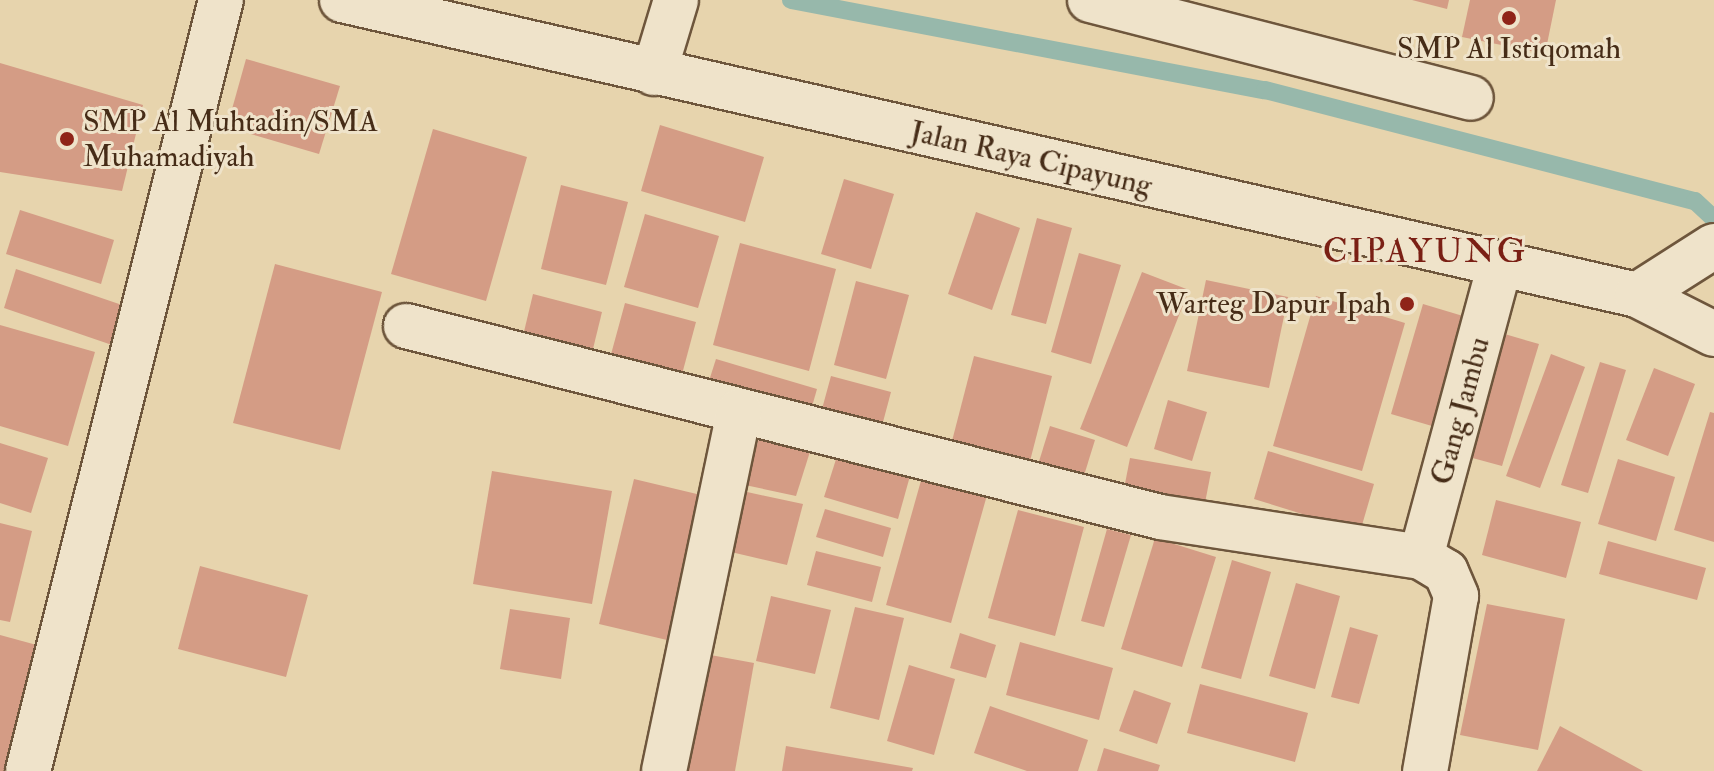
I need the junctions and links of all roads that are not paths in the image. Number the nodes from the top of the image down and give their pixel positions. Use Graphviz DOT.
graph roads {
  1 [pos="221,0"];
  2 [pos="1090,0"];
  3 [pos="357,2"];
  4 [pos="672,14"];
  5 [pos="654,73"];
  6 [pos="1471,98"];
  7 [pos="1706,250"];
  8 [pos="1500,265"];
  9 [pos="1637,295"];
  10 [pos="406,326"];
  11 [pos="1714,334"];
  12 [pos="739,411"];
  13 [pos="1421,557"];
  14 [pos="28,771"];
  15 [pos="664,771"];
  16 [pos="1425,771"];
  1 -- 14 [label="street"];
  2 -- 6 [label="street"];
  3 -- 5 [label="street, Jalan Raya Cipayung"];
  4 -- 5 [label="street"];
  5 -- 8 [label="street, Jalan Raya Cipayung"];
  7 -- 9 [label="street"];
  8 -- 9 [label="street, Jalan Raya Cipayung"];
  8 -- 13 [label="street, Gang Jambu"];
  9 -- 11 [label="street, Jalan Raya Cipayung"];
  10 -- 12 [label="street"];
  12 -- 13 [label="street"];
  12 -- 15 [label="street"];
  13 -- 16 [label="street"];
}
